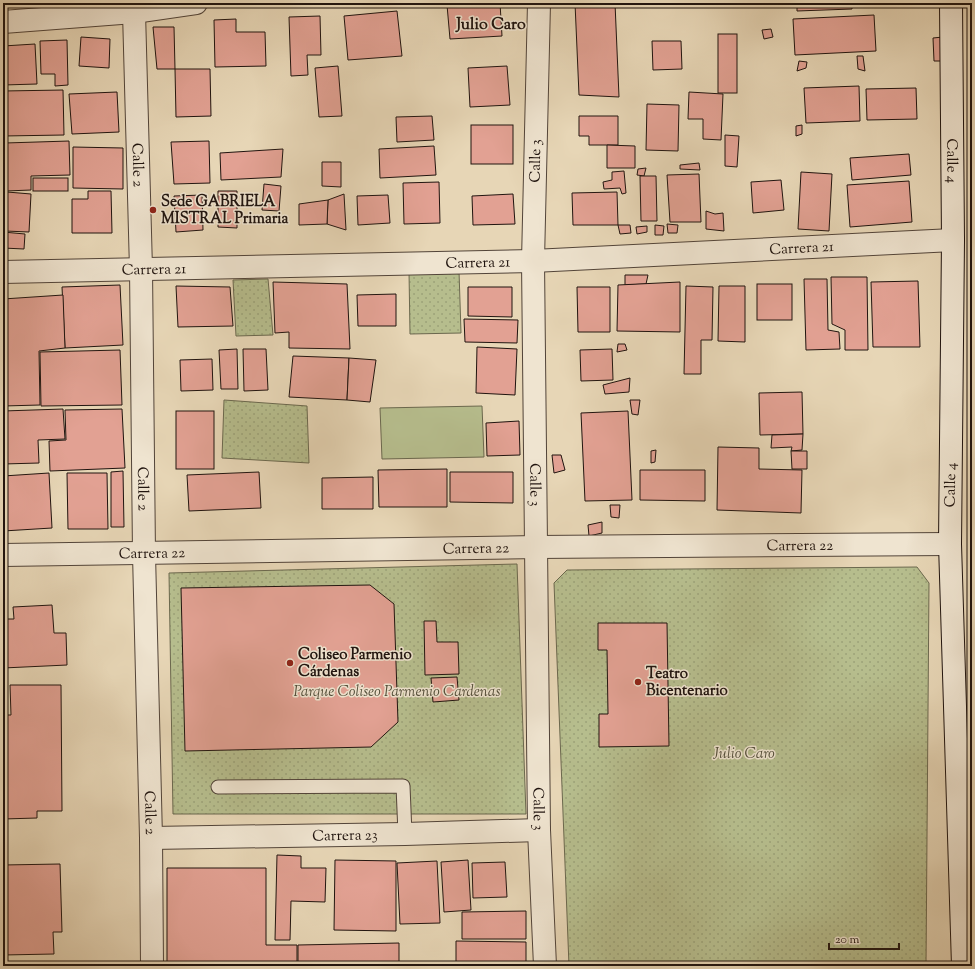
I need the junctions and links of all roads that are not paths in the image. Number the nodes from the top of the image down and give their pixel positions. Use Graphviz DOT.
graph roads {
  1 [pos="196,3"];
  2 [pos="539,3"];
  3 [pos="951,3"];
  4 [pos="134,12"];
  5 [pos="3,22"];
  6 [pos="952,240"];
  7 [pos="533,261"];
  8 [pos="141,269"];
  9 [pos="3,272"];
  10 [pos="950,544"];
  11 [pos="537,547"];
  12 [pos="144,554"];
  13 [pos="3,555"];
  14 [pos="218,787"];
  15 [pos="539,830"];
  16 [pos="405,834"];
  17 [pos="151,838"];
  18 [pos="152,966"];
  19 [pos="545,966"];
  20 [pos="963,966"];
  1 -- 4 [label="street"];
  2 -- 7 [label="street, Calle 3"];
  3 -- 6 [label="street, Calle 4"];
  4 -- 5 [label="street"];
  4 -- 8 [label="street, Calle 2"];
  6 -- 7 [label="street, Carrera 21"];
  6 -- 10 [label="street, Calle 4"];
  7 -- 8 [label="street, Carrera 21"];
  7 -- 11 [label="street, Calle 3"];
  8 -- 9 [label="street, Carrera 21"];
  8 -- 12 [label="street, Calle 2"];
  10 -- 11 [label="street, Carrera 22"];
  10 -- 20 [label="street, Calle 4"];
  11 -- 12 [label="street, Carrera 22"];
  11 -- 15 [label="street, Calle 3"];
  12 -- 13 [label="street, Carrera 22"];
  12 -- 17 [label="street, Calle 2"];
  14 -- 16 [label="lane"];
  15 -- 16 [label="street, Carrera 23"];
  15 -- 19 [label="street, Calle 3"];
  16 -- 17 [label="street, Carrera 23"];
  17 -- 18 [label="street, Calle 2"];
}
